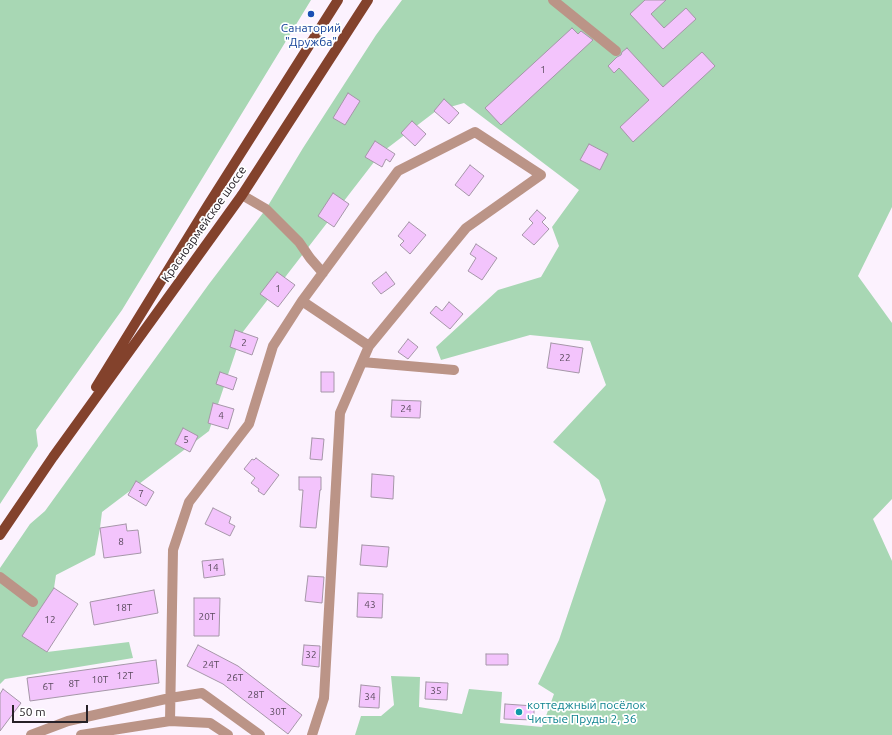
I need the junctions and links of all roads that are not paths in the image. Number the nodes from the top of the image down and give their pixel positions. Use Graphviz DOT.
graph roads {
  1 [pos="338,0"];
  2 [pos="368,0"];
  3 [pos="553,0"];
  4 [pos="616,51"];
  5 [pos="242,195"];
  6 [pos="323,273"];
  7 [pos="302,301"];
  8 [pos="369,346"];
  9 [pos="362,362"];
  10 [pos="454,370"];
  11 [pos="53,457"];
  12 [pos="0,535"];
  13 [pos="0,577"];
  14 [pos="33,602"];
  15 [pos="170,698"];
  16 [pos="170,721"];
  17 [pos="31,735"];
  18 [pos="81,735"];
  19 [pos="228,735"];
  20 [pos="260,735"];
  21 [pos="312,735"];
  1 -- 11 [label="main road, Красноармейское шоссе"];
  2 -- 5 [label="main road, Красноармейское шоссе"];
  3 -- 4 [label="street"];
  5 -- 6 [label="street"];
  5 -- 11 [label="main road, Красноармейское шоссе"];
  6 -- 7 [label="street"];
  6 -- 8 [label="street"];
  7 -- 8 [label="street"];
  7 -- 15 [label="street"];
  8 -- 9 [label="street"];
  9 -- 10 [label="street"];
  9 -- 21 [label="street"];
  11 -- 12 [label="main road, Красноармейское шоссе"];
  13 -- 14 [label="street"];
  15 -- 16 [label="street"];
  15 -- 17 [label="street"];
  15 -- 20 [label="street"];
  16 -- 18 [label="street"];
  16 -- 19 [label="street"];
}
